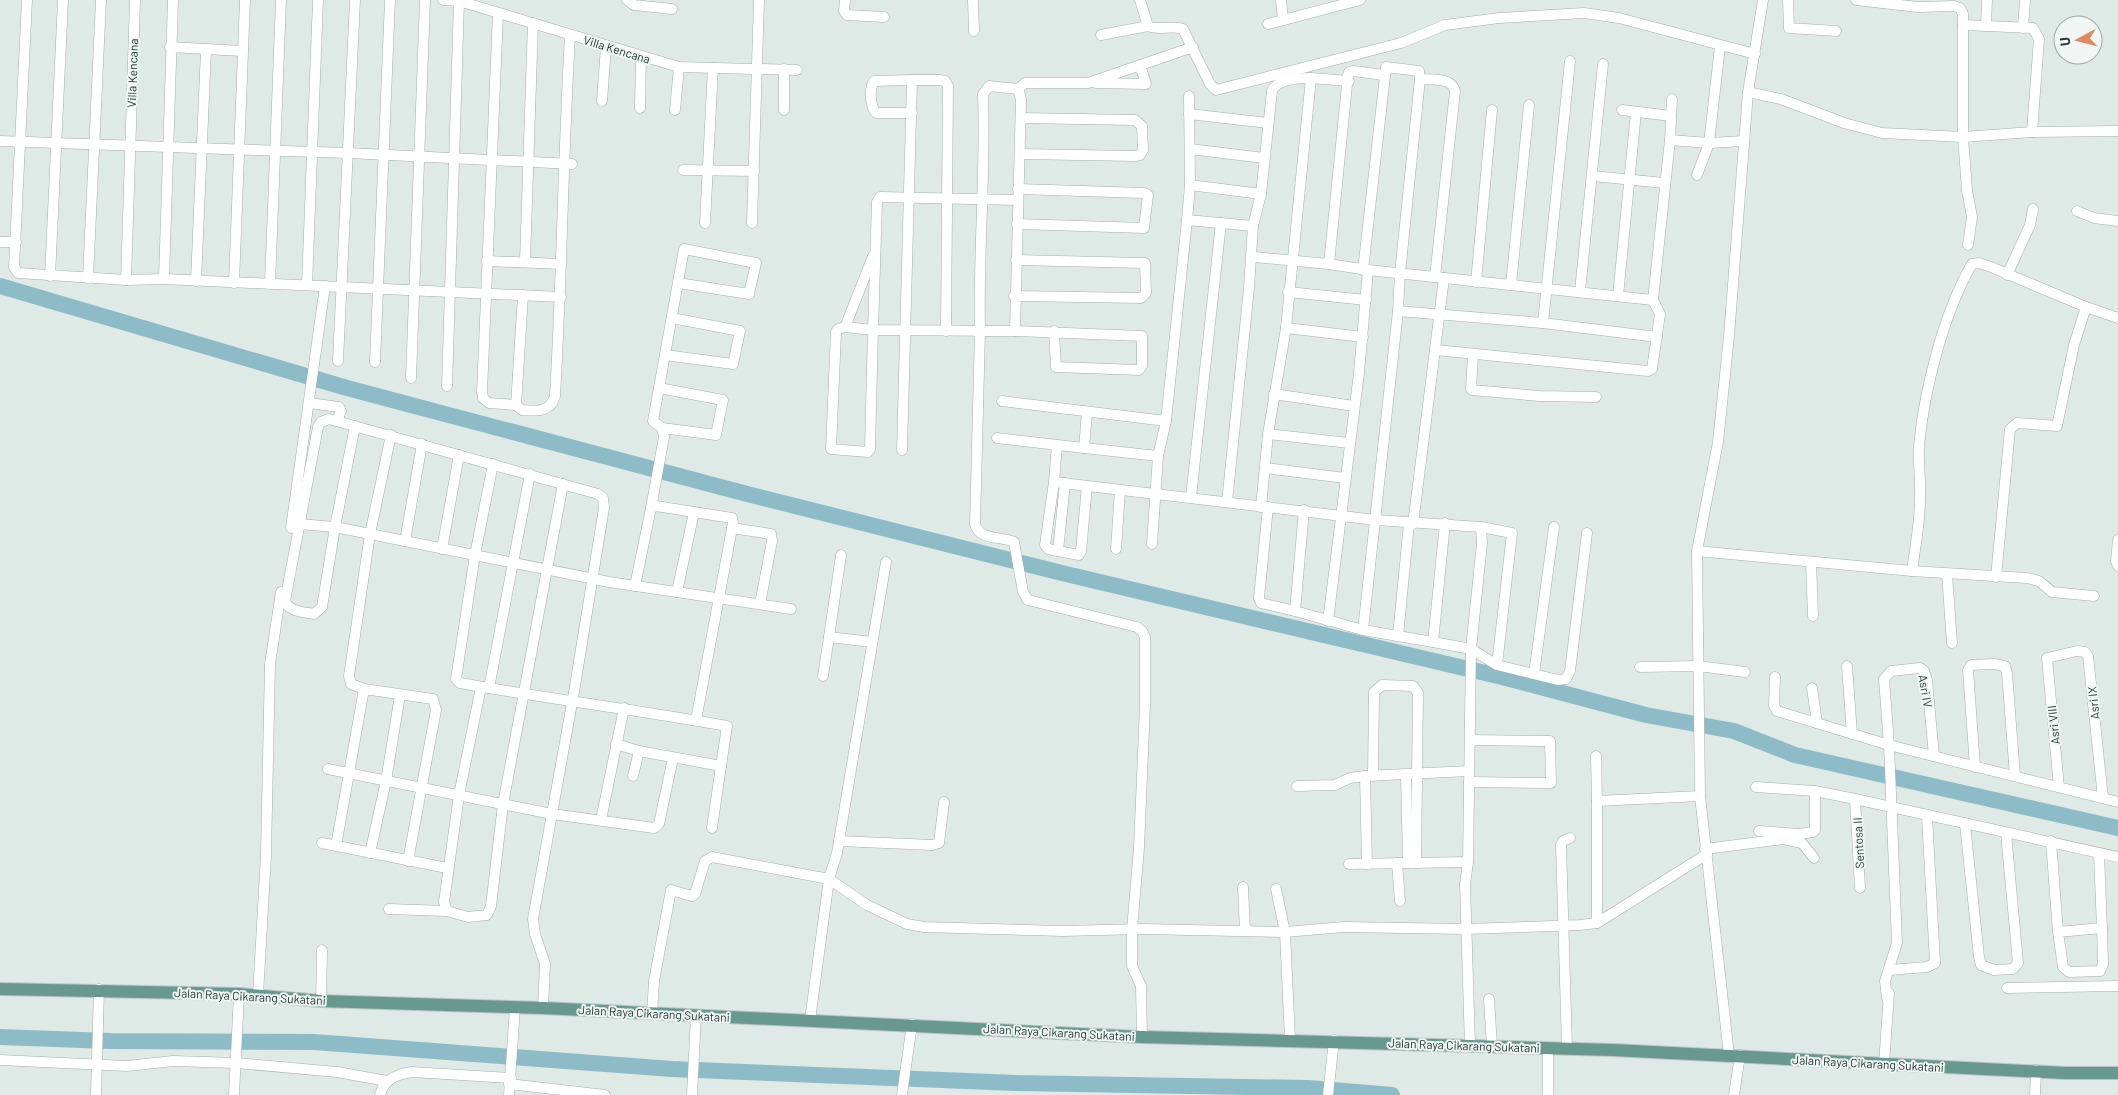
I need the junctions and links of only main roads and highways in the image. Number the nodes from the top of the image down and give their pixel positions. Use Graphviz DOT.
graph roads {
  1 [pos="0,989"];
  2 [pos="2118,1073"];
  1 -- 2 [label="main road, Jalan Raya Cikarang Sukatani"];
}
